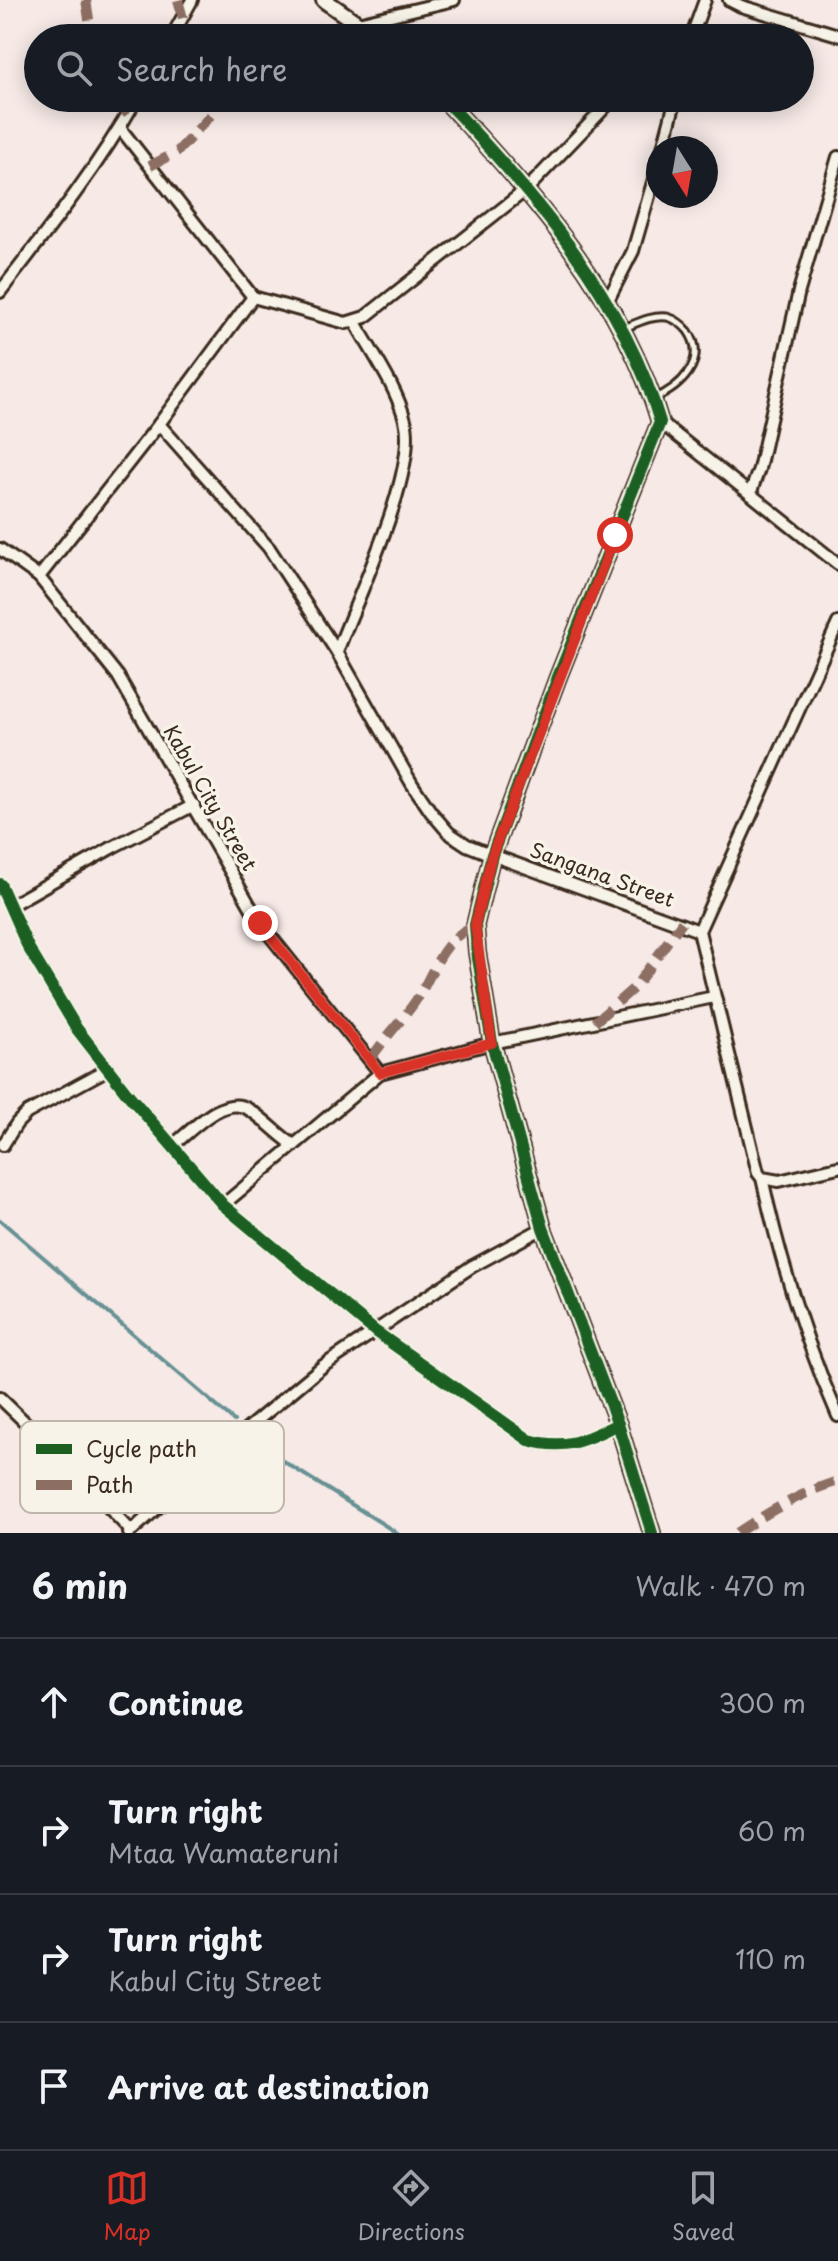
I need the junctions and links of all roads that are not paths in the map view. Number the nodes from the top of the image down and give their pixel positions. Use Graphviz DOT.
graph roads {
  1 [pos="192,0"];
  2 [pos="324,0"];
  3 [pos="454,0"];
  4 [pos="705,0"];
  5 [pos="729,0"];
  6 [pos="358,23"];
  7 [pos="179,24"];
  8 [pos="695,24"];
  9 [pos="801,24"];
  10 [pos="814,28"];
  11 [pos="838,35"];
  12 [pos="129,112"];
  13 [pos="459,112"];
  14 [pos="601,112"];
  15 [pos="672,112"];
  16 [pos="120,128"];
  17 [pos="666,136"];
  18 [pos="838,157"];
  19 [pos="527,189"];
  20 [pos="646,206"];
  21 [pos="825,207"];
  22 [pos="838,208"];
  23 [pos="0,292"];
  24 [pos="253,297"];
  25 [pos="607,302"];
  26 [pos="355,322"];
  27 [pos="623,329"];
  28 [pos="653,399"];
  29 [pos="660,422"];
  30 [pos="159,424"];
  31 [pos="750,494"];
  32 [pos="0,549"];
  33 [pos="838,564"];
  34 [pos="39,577"];
  35 [pos="838,623"];
  36 [pos="337,652"];
  37 [pos="194,805"];
  38 [pos="492,855"];
  39 [pos="0,884"];
  40 [pos="11,905"];
  41 [pos="699,931"];
  42 [pos="714,997"];
  43 [pos="492,1043"];
  44 [pos="108,1069"];
  45 [pos="380,1073"];
  46 [pos="3,1145"];
  47 [pos="294,1145"];
  48 [pos="172,1146"];
  49 [pos="838,1167"];
  50 [pos="762,1178"];
  51 [pos="223,1205"];
  52 [pos="543,1228"];
  53 [pos="376,1332"];
  54 [pos="0,1398"];
  55 [pos="838,1416"];
  56 [pos="24,1421"];
  57 [pos="257,1421"];
  58 [pos="618,1424"];
  59 [pos="112,1513"];
  60 [pos="152,1513"];
  61 [pos="130,1532"];
  62 [pos="652,1533"];
  1 -- 7 [label="street"];
  2 -- 6 [label="street"];
  3 -- 6 [label="street"];
  4 -- 8 [label="street"];
  5 -- 9 [label="street"];
  10 -- 11 [label="street"];
  12 -- 16 [label="street"];
  13 -- 19 [label="street"];
  14 -- 19 [label="street"];
  15 -- 17 [label="street"];
  16 -- 23 [label="street"];
  16 -- 24 [label="street"];
  18 -- 21 [label="street"];
  19 -- 25 [label="street"];
  19 -- 26 [label="street"];
  20 -- 25 [label="street"];
  21 -- 22 [label="street"];
  21 -- 31 [label="street"];
  24 -- 26 [label="street"];
  24 -- 30 [label="street"];
  25 -- 27 [label="street"];
  26 -- 36 [label="street"];
  27 -- 28 [label="street"];
  27 -- 28 [label="lane"];
  28 -- 29 [label="street"];
  29 -- 31 [label="street"];
  29 -- 38 [label="street"];
  30 -- 34 [label="street"];
  30 -- 36 [label="street, Sangana Street"];
  31 -- 33 [label="street"];
  32 -- 34 [label="street, Kabul City Street"];
  34 -- 37 [label="street, Kabul City Street"];
  35 -- 41 [label="street"];
  36 -- 38 [label="street, Sangana Street"];
  37 -- 40 [label="street"];
  37 -- 45 [label="street, Kabul City Street"];
  38 -- 41 [label="street, Sangana Street"];
  38 -- 43 [label="street"];
  39 -- 40 [label="street"];
  40 -- 44 [label="street"];
  41 -- 42 [label="street"];
  42 -- 43 [label="street"];
  42 -- 50 [label="street"];
  43 -- 45 [label="street"];
  43 -- 52 [label="street"];
  44 -- 46 [label="street"];
  44 -- 48 [label="street"];
  45 -- 47 [label="street"];
  47 -- 48 [label="street"];
  47 -- 51 [label="street"];
  48 -- 51 [label="street"];
  49 -- 50 [label="street"];
  50 -- 55 [label="street"];
  51 -- 53 [label="street"];
  52 -- 53 [label="street"];
  52 -- 58 [label="street"];
  53 -- 57 [label="street"];
  53 -- 58 [label="street"];
  54 -- 56 [label="street"];
  58 -- 62 [label="street"];
  59 -- 61 [label="street"];
  60 -- 61 [label="street"];
}
